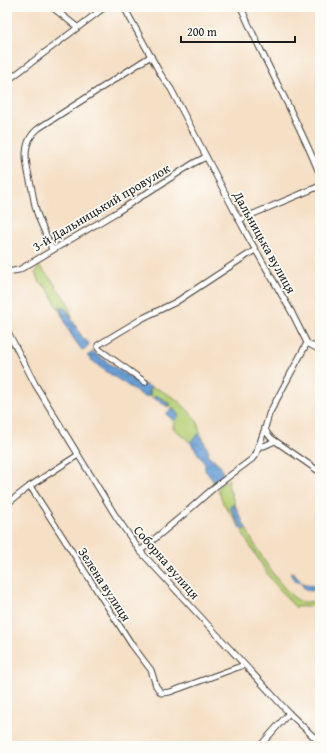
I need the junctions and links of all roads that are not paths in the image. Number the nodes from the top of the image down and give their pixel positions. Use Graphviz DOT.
graph roads {
  1 [pos="52,7"];
  2 [pos="104,7"];
  3 [pos="124,7"];
  4 [pos="241,7"];
  5 [pos="78,27"];
  6 [pos="151,56"];
  7 [pos="7,81"];
  8 [pos="206,157"];
  9 [pos="320,175"];
  10 [pos="320,186"];
  11 [pos="239,220"];
  12 [pos="52,250"];
  13 [pos="255,250"];
  14 [pos="7,272"];
  15 [pos="7,330"];
  16 [pos="307,344"];
  17 [pos="320,350"];
  18 [pos="145,382"];
  19 [pos="266,428"];
  20 [pos="275,441"];
  21 [pos="258,446"];
  22 [pos="78,455"];
  23 [pos="320,472"];
  24 [pos="30,486"];
  25 [pos="7,504"];
  26 [pos="140,551"];
  27 [pos="244,665"];
  28 [pos="289,713"];
  29 [pos="320,743"];
  30 [pos="260,746"];
  1 -- 5 [label="street"];
  2 -- 5 [label="street"];
  3 -- 6 [label="street, Дальницька вулиця"];
  4 -- 9 [label="street"];
  5 -- 7 [label="street"];
  6 -- 8 [label="street, Дальницька вулиця"];
  6 -- 12 [label="street"];
  8 -- 11 [label="street, Дальницька вулиця"];
  8 -- 12 [label="street, 3-й Дальницький провулок"];
  10 -- 11 [label="street"];
  11 -- 13 [label="street, Дальницька вулиця"];
  12 -- 14 [label="street, 3-й Дальницький провулок"];
  13 -- 16 [label="street, Дальницька вулиця"];
  13 -- 18 [label="street"];
  15 -- 22 [label="street, Соборна вулиця"];
  16 -- 17 [label="street"];
  16 -- 19 [label="street"];
  19 -- 20 [label="street"];
  19 -- 21 [label="street"];
  20 -- 21 [label="street"];
  20 -- 23 [label="street"];
  21 -- 26 [label="street"];
  22 -- 24 [label="street"];
  22 -- 26 [label="street, Соборна вулиця"];
  24 -- 25 [label="street"];
  24 -- 27 [label="street, Зелена вулиця"];
  26 -- 27 [label="street, Соборна вулиця"];
  27 -- 28 [label="street, Соборна вулиця"];
  28 -- 29 [label="street, Соборна вулиця"];
  28 -- 30 [label="street"];
}
